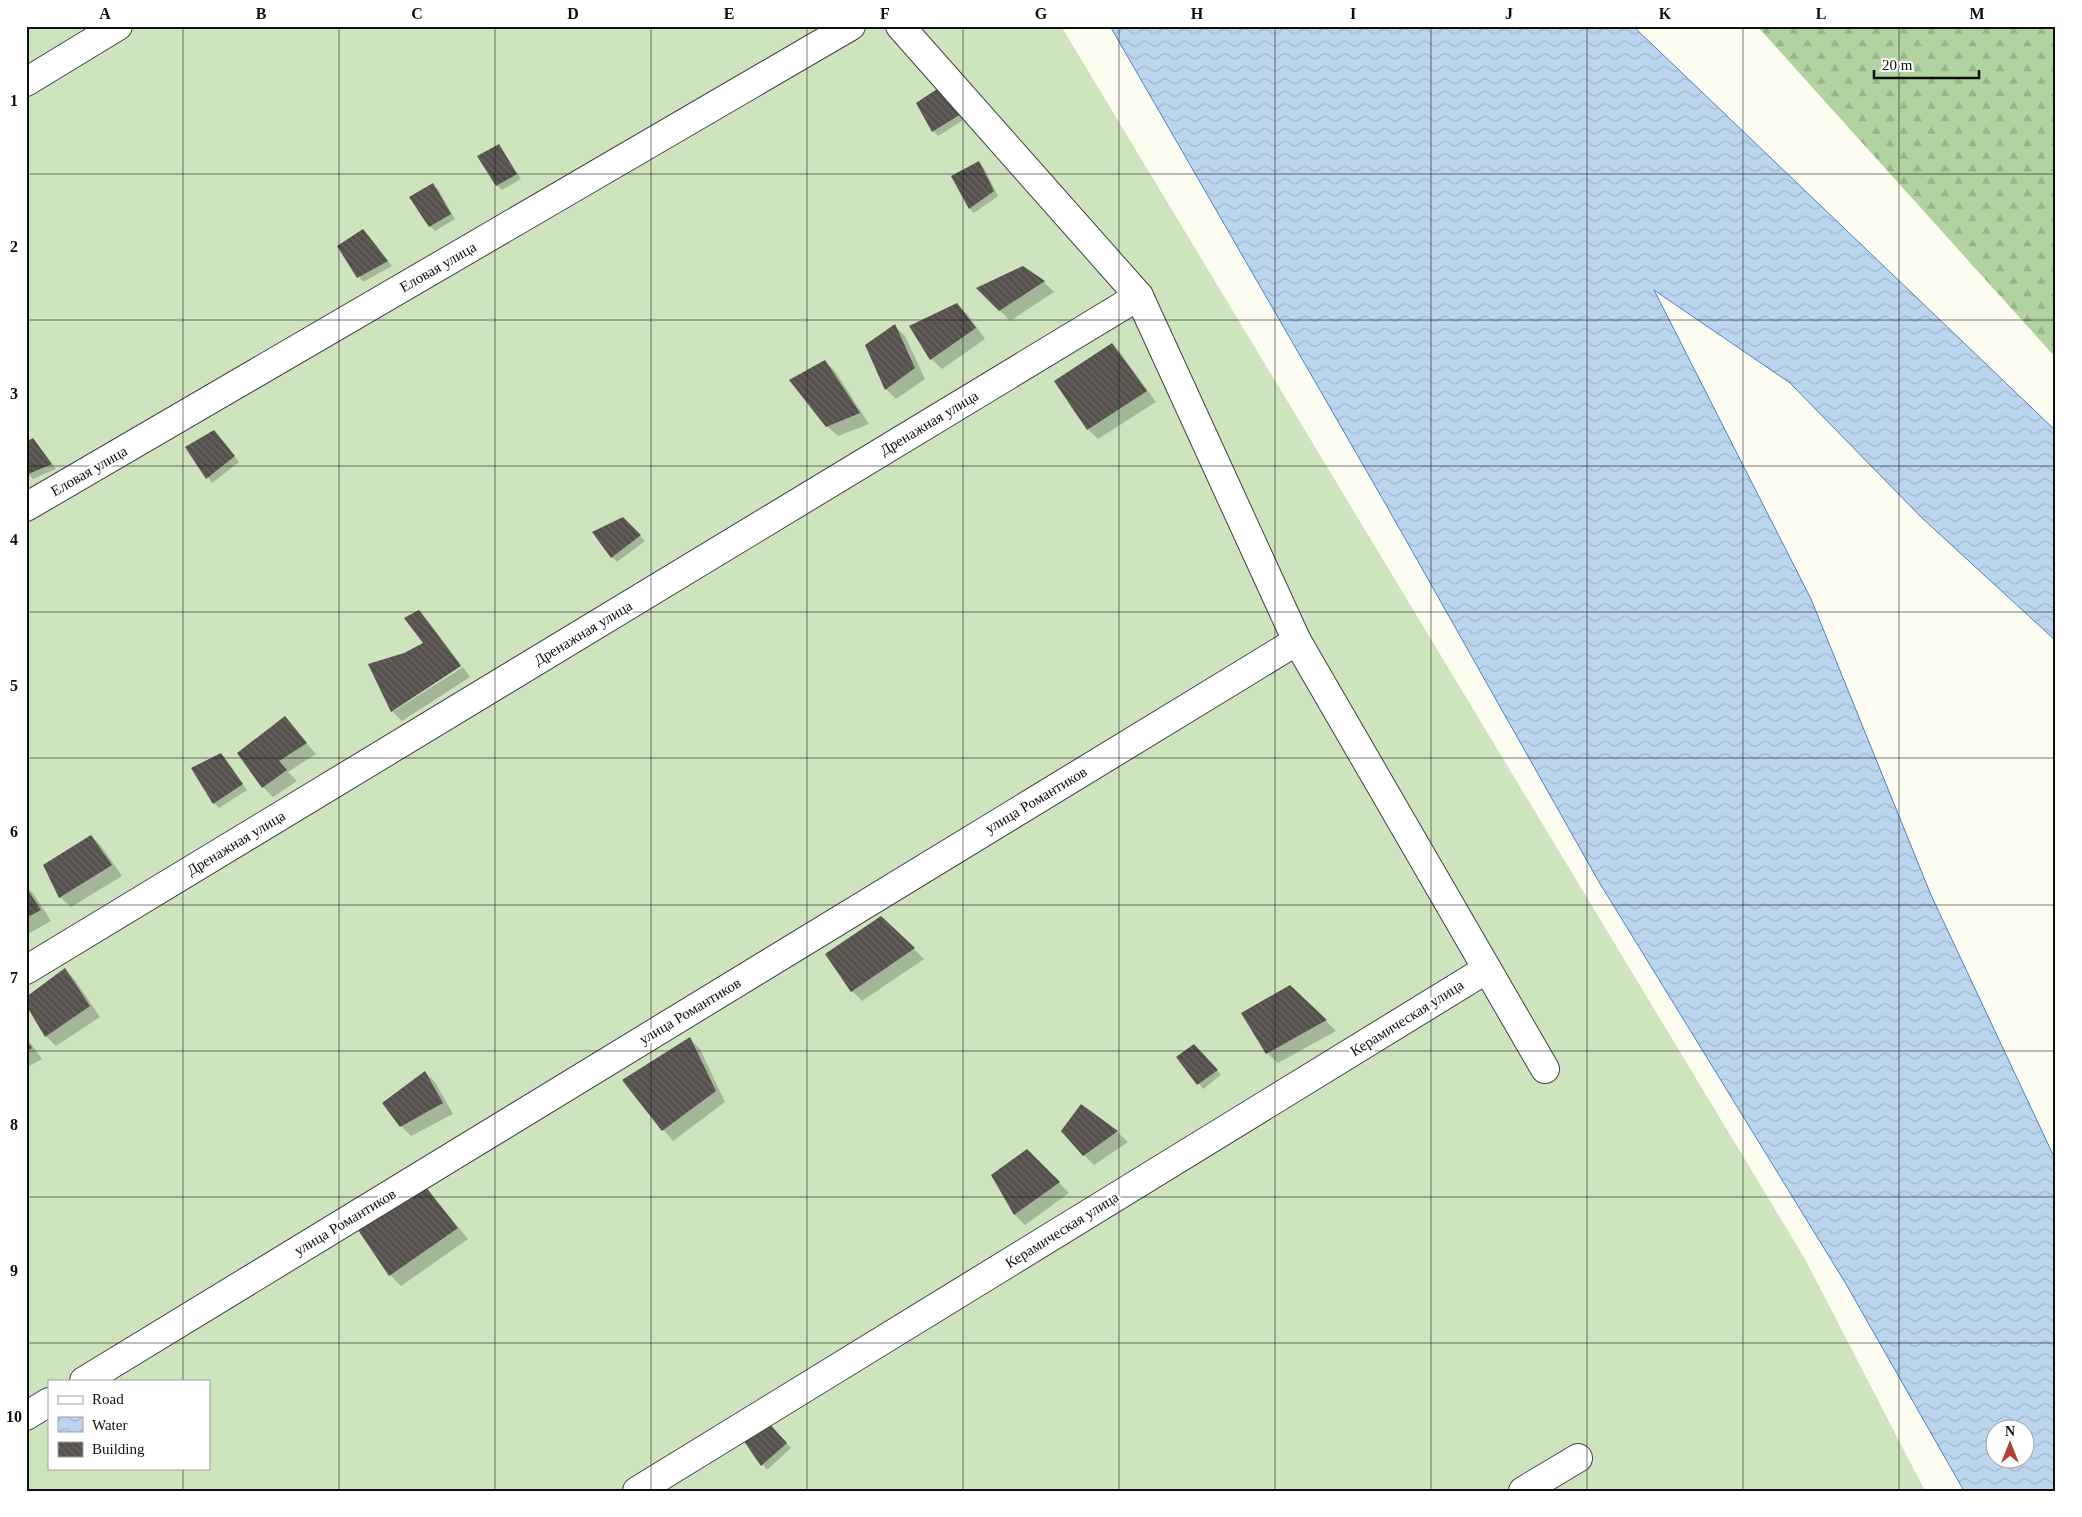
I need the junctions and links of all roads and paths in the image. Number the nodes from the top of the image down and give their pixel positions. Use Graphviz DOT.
graph roads {
  1 [pos="118,26"];
  2 [pos="851,26"];
  3 [pos="900,26"];
  4 [pos="26,82"];
  5 [pos="1139,296"];
  6 [pos="26,507"];
  7 [pos="1296,640"];
  8 [pos="26,970"];
  9 [pos="1487,970"];
  10 [pos="1545,1069"];
  11 [pos="86,1380"];
  12 [pos="48,1403"];
  13 [pos="26,1416"];
  14 [pos="1578,1458"];
  15 [pos="637,1491"];
  16 [pos="1522,1491"];
  1 -- 4 [label="street"];
  2 -- 6 [label="street, Еловая улица"];
  3 -- 5 [label="street"];
  5 -- 7 [label="street"];
  5 -- 8 [label="street, Дренажная улица"];
  7 -- 9 [label="street"];
  7 -- 11 [label="street, улица Романтиков"];
  9 -- 10 [label="street"];
  9 -- 15 [label="street, Керамическая улица"];
  12 -- 13 [label="street"];
  14 -- 16 [label="street"];
}
